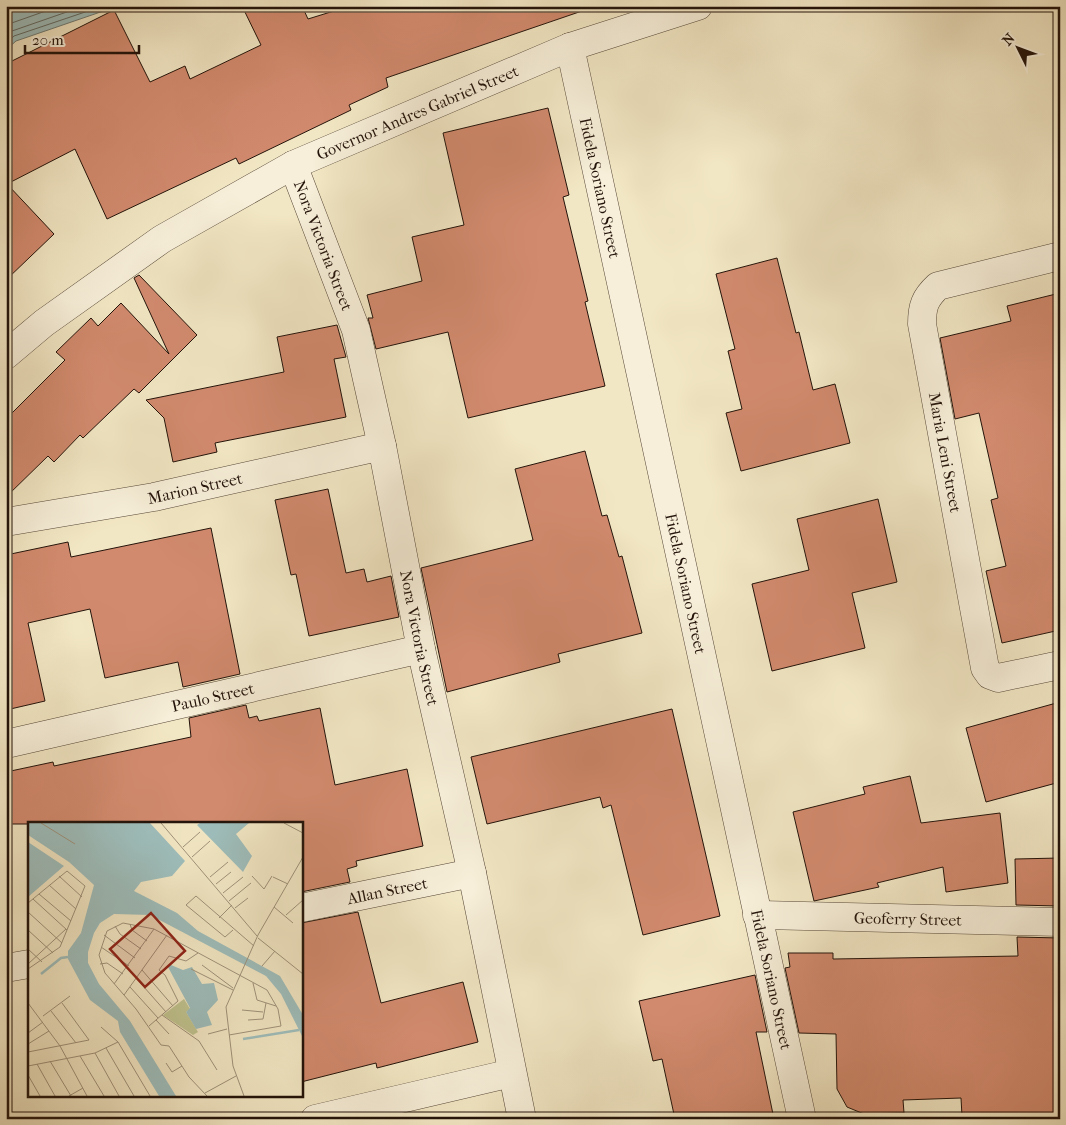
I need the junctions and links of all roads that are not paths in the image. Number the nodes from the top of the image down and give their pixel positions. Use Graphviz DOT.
graph roads {
  1 [pos="698,6"];
  2 [pos="570,47"];
  3 [pos="294,165"];
  4 [pos="1060,256"];
  5 [pos="6,355"];
  6 [pos="382,446"];
  7 [pos="6,522"];
  8 [pos="421,649"];
  9 [pos="1060,665"];
  10 [pos="6,744"];
  11 [pos="472,874"];
  12 [pos="302,908"];
  13 [pos="757,915"];
  14 [pos="1060,922"];
  15 [pos="28,964"];
  16 [pos="6,968"];
  17 [pos="512,1073"];
  18 [pos="315,1119"];
  19 [pos="522,1119"];
  20 [pos="802,1119"];
  1 -- 2 [label="street, Governor Andres Gabriel Street"];
  2 -- 3 [label="street, Governor Andres Gabriel Street"];
  2 -- 13 [label="street, Fidela Soriano Street"];
  3 -- 5 [label="street, Governor Andres Gabriel Street"];
  3 -- 6 [label="street, Nora Victoria Street"];
  4 -- 9 [label="street, Maria Leni Street"];
  6 -- 7 [label="street, Marion Street"];
  6 -- 8 [label="street, Nora Victoria Street"];
  8 -- 10 [label="street, Paulo Street"];
  8 -- 11 [label="street, Nora Victoria Street"];
  11 -- 12 [label="street, Allan Street"];
  11 -- 17 [label="street, Nora Victoria Street"];
  13 -- 14 [label="street, Geoferry Street"];
  13 -- 20 [label="street, Fidela Soriano Street"];
  15 -- 16 [label="street"];
  17 -- 18 [label="street"];
  17 -- 19 [label="street, Nora Victoria Street"];
}
